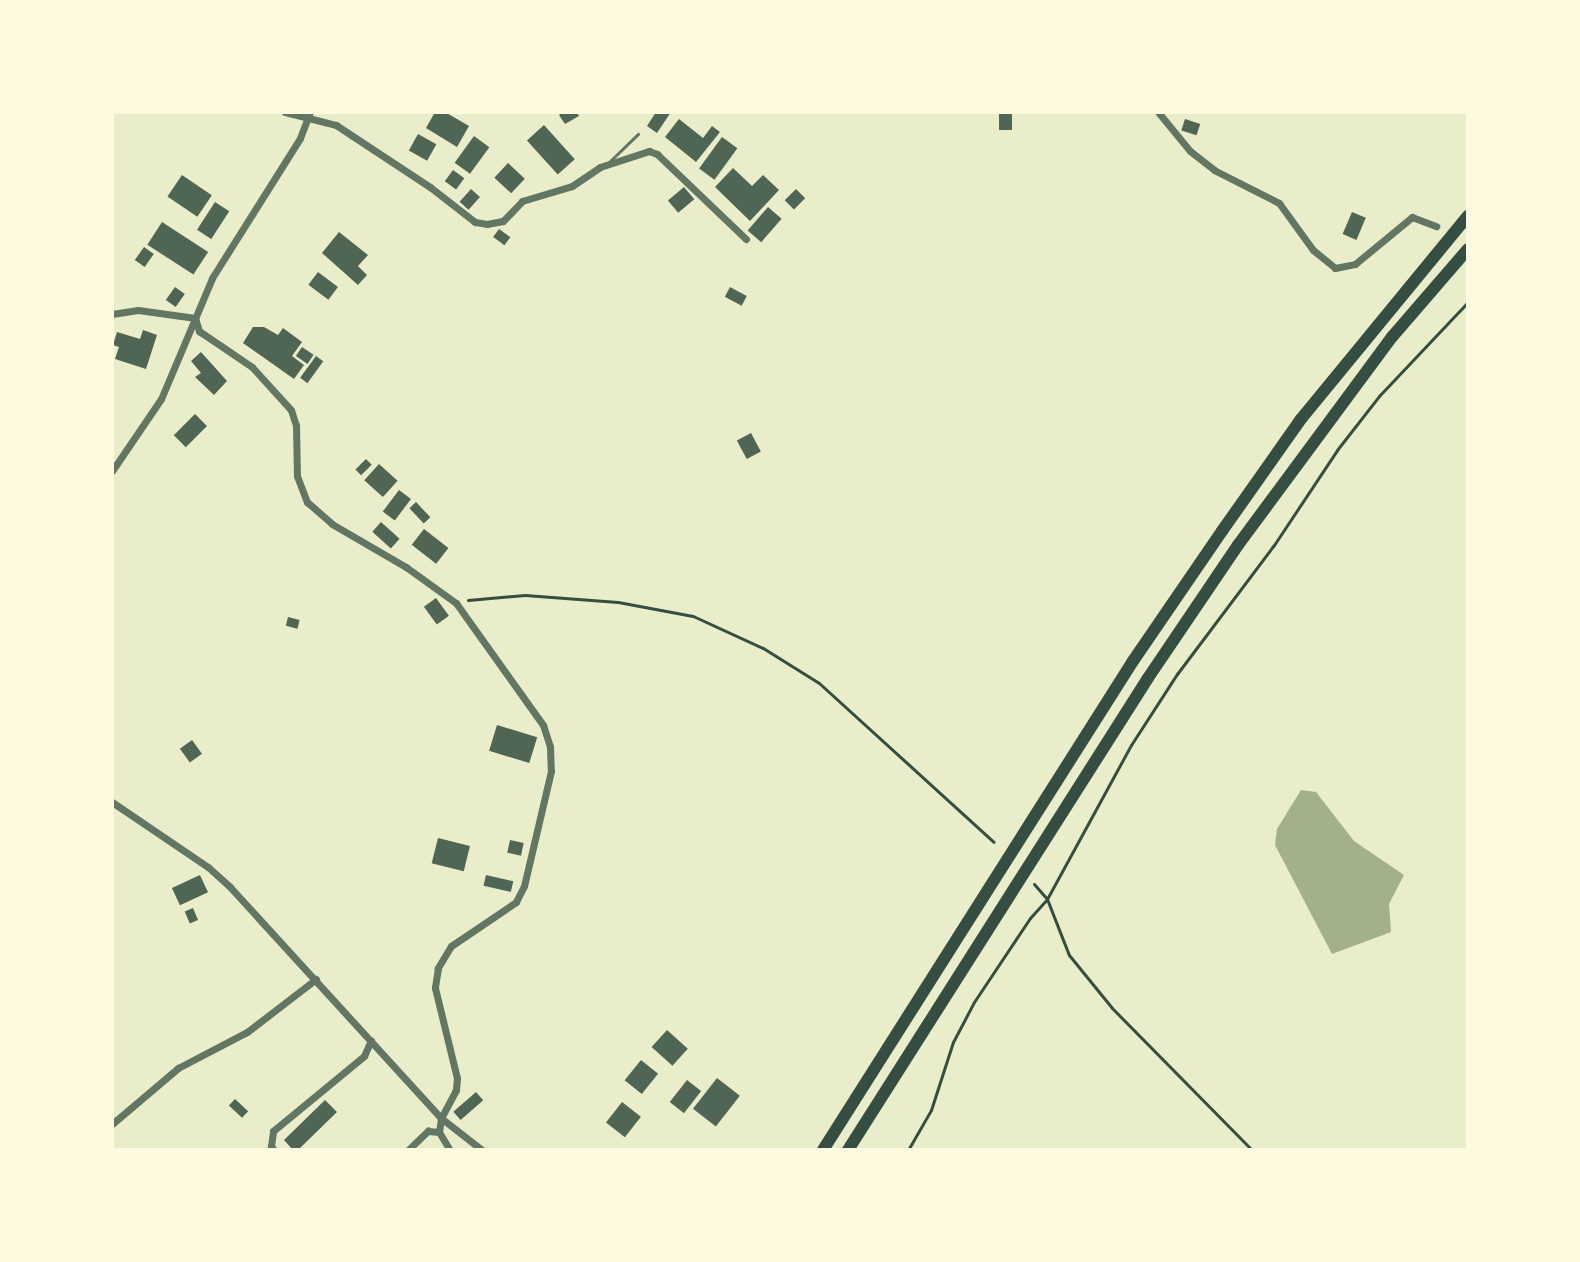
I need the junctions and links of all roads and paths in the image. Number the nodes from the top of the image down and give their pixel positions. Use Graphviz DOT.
graph roads {
  1 [pos="285,112"];
  2 [pos="1158,112"];
  3 [pos="309,116"];
  4 [pos="638,134"];
  5 [pos="600,167"];
  6 [pos="1468,216"];
  7 [pos="1436,226"];
  8 [pos="746,239"];
  9 [pos="1468,249"];
  10 [pos="1468,302"];
  11 [pos="112,314"];
  12 [pos="195,318"];
  13 [pos="112,471"];
  14 [pos="456,603"];
  15 [pos="112,802"];
  16 [pos="994,842"];
  17 [pos="1034,884"];
  18 [pos="1047,899"];
  19 [pos="316,979"];
  20 [pos="371,1040"];
  21 [pos="441,1118"];
  22 [pos="112,1124"];
  23 [pos="439,1132"];
  24 [pos="274,1150"];
  25 [pos="408,1150"];
  26 [pos="450,1150"];
  27 [pos="482,1150"];
  28 [pos="823,1150"];
  29 [pos="848,1150"];
  30 [pos="908,1150"];
  31 [pos="1252,1150"];
  1 -- 3 [label="street"];
  2 -- 7 [label="street"];
  3 -- 5 [label="street"];
  3 -- 12 [label="street"];
  4 -- 5 [label="lane"];
  5 -- 8 [label="street"];
  6 -- 28 [label="highway"];
  9 -- 29 [label="highway"];
  10 -- 18 [label="path"];
  11 -- 12 [label="street"];
  12 -- 13 [label="street"];
  12 -- 14 [label="street"];
  14 -- 16 [label="path"];
  14 -- 21 [label="street"];
  15 -- 19 [label="street"];
  17 -- 18 [label="path"];
  18 -- 30 [label="path"];
  18 -- 31 [label="path"];
  19 -- 20 [label="street"];
  19 -- 22 [label="street"];
  20 -- 21 [label="street"];
  20 -- 24 [label="street"];
  21 -- 23 [label="street"];
  21 -- 27 [label="street"];
  23 -- 25 [label="street"];
  23 -- 26 [label="street"];
}
